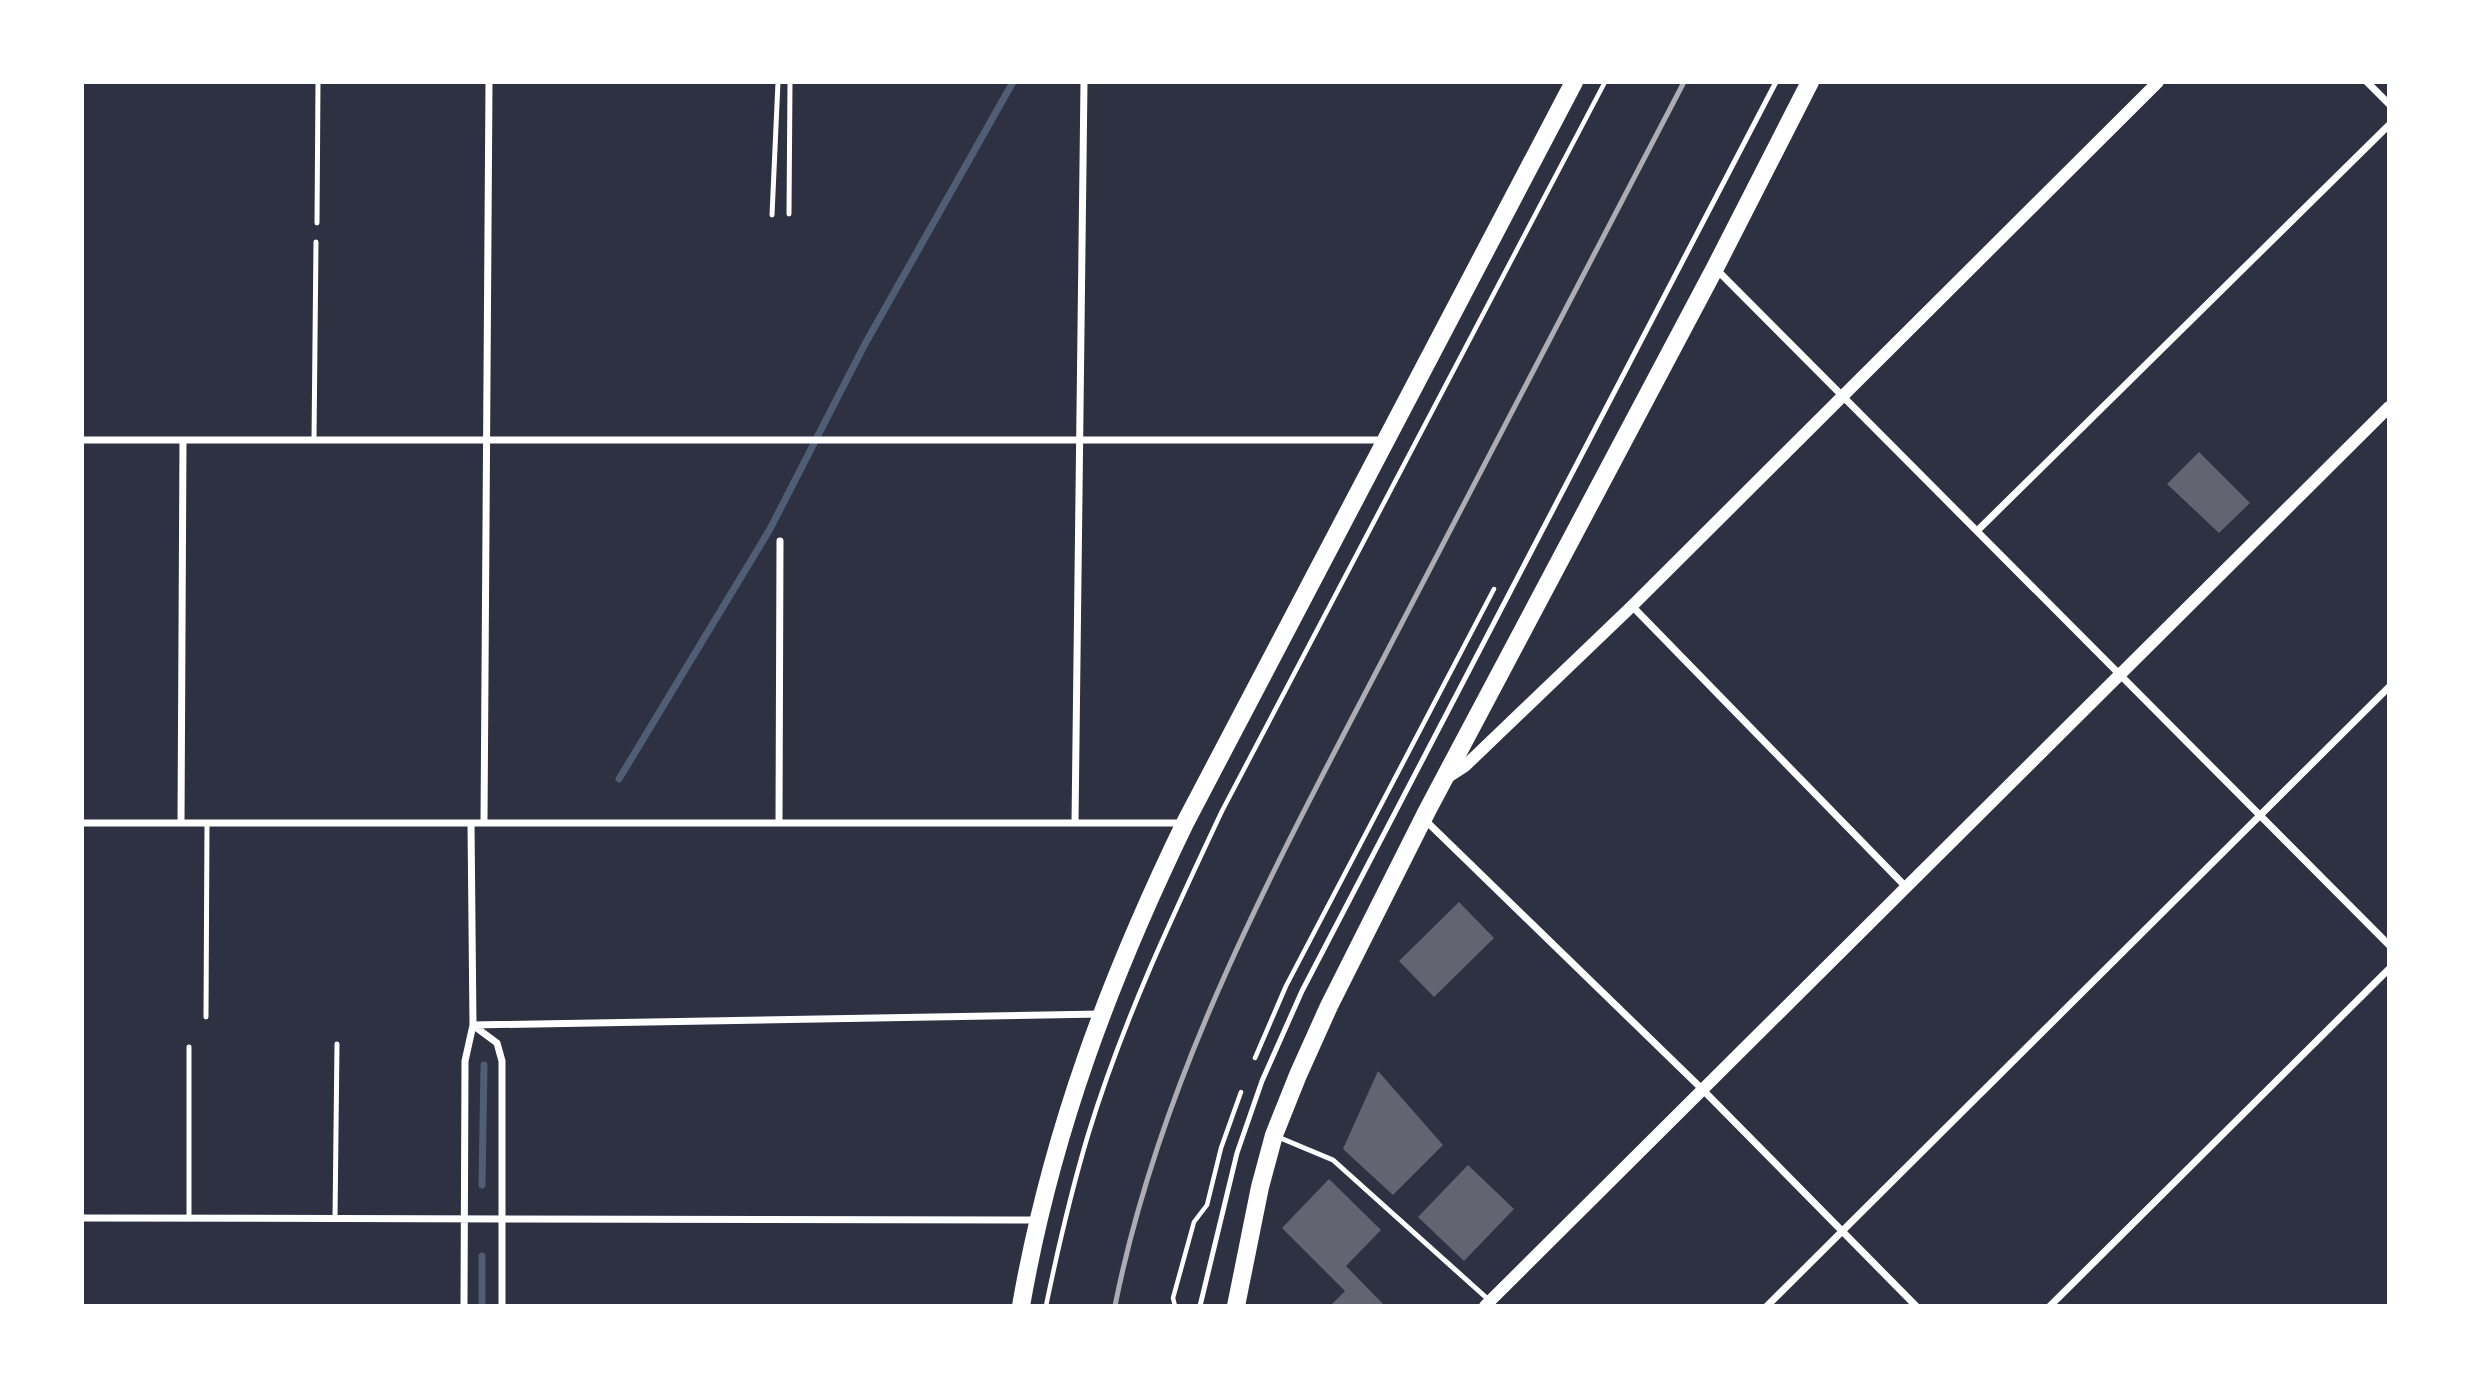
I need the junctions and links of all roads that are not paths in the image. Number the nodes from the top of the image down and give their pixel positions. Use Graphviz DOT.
graph roads {
  1 [pos="318,82"];
  2 [pos="489,82"];
  3 [pos="778,82"];
  4 [pos="790,82"];
  5 [pos="1084,82"];
  6 [pos="1574,82"];
  7 [pos="1776,82"];
  8 [pos="1810,82"];
  9 [pos="2158,82"];
  10 [pos="2367,82"];
  11 [pos="2389,104"];
  12 [pos="2389,125"];
  13 [pos="789,214"];
  14 [pos="772,215"];
  15 [pos="317,223"];
  16 [pos="316,242"];
  17 [pos="1715,268"];
  18 [pos="1843,396"];
  19 [pos="2389,407"];
  20 [pos="82,440"];
  21 [pos="183,440"];
  22 [pos="314,440"];
  23 [pos="486,440"];
  24 [pos="1080,440"];
  25 [pos="1386,440"];
  26 [pos="1977,531"];
  27 [pos="780,541"];
  28 [pos="1632,606"];
  29 [pos="2120,674"];
  30 [pos="2389,687"];
  31 [pos="1445,779"];
  32 [pos="2260,815"];
  33 [pos="1423,818"];
  34 [pos="82,823"];
  35 [pos="181,823"];
  36 [pos="207,823"];
  37 [pos="471,823"];
  38 [pos="484,823"];
  39 [pos="779,823"];
  40 [pos="1075,823"];
  41 [pos="1185,823"];
  42 [pos="1906,887"];
  43 [pos="2389,945"];
  44 [pos="2389,969"];
  45 [pos="1101,1014"];
  46 [pos="206,1017"];
  47 [pos="473,1026"];
  48 [pos="337,1044"];
  49 [pos="189,1047"];
  50 [pos="1702,1089"];
  51 [pos="1274,1135"];
  52 [pos="82,1218"];
  53 [pos="189,1218"];
  54 [pos="335,1219"];
  55 [pos="464,1219"];
  56 [pos="502,1219"];
  57 [pos="1039,1220"];
  58 [pos="1842,1231"];
  59 [pos="1488,1303"];
  60 [pos="464,1306"];
  61 [pos="502,1306"];
  62 [pos="1021,1306"];
  63 [pos="1200,1306"];
  64 [pos="1236,1306"];
  65 [pos="1767,1306"];
  66 [pos="1916,1306"];
  67 [pos="2050,1306"];
  1 -- 15 [label="lane"];
  2 -- 23 [label="street"];
  3 -- 14 [label="lane"];
  4 -- 13 [label="lane"];
  5 -- 24 [label="street"];
  6 -- 25 [label="main road"];
  7 -- 63 [label="lane"];
  8 -- 17 [label="main road"];
  9 -- 18 [label="street"];
  10 -- 11 [label="street"];
  12 -- 26 [label="street"];
  16 -- 22 [label="lane"];
  17 -- 18 [label="street"];
  17 -- 31 [label="main road"];
  18 -- 26 [label="street"];
  18 -- 28 [label="street"];
  19 -- 29 [label="street"];
  20 -- 21 [label="street"];
  21 -- 22 [label="street"];
  21 -- 35 [label="street"];
  22 -- 23 [label="street"];
  23 -- 24 [label="street"];
  23 -- 38 [label="street"];
  24 -- 25 [label="street"];
  24 -- 40 [label="street"];
  25 -- 41 [label="main road"];
  26 -- 29 [label="street"];
  27 -- 39 [label="street"];
  28 -- 31 [label="street"];
  28 -- 42 [label="street"];
  29 -- 32 [label="street"];
  29 -- 42 [label="street"];
  30 -- 32 [label="street"];
  31 -- 33 [label="main road"];
  32 -- 43 [label="street"];
  32 -- 58 [label="street"];
  33 -- 50 [label="street"];
  33 -- 51 [label="main road"];
  34 -- 35 [label="street"];
  35 -- 36 [label="street"];
  36 -- 37 [label="street"];
  36 -- 46 [label="lane"];
  37 -- 38 [label="street"];
  37 -- 47 [label="street"];
  38 -- 39 [label="street"];
  39 -- 40 [label="street"];
  40 -- 41 [label="street"];
  41 -- 45 [label="main road"];
  42 -- 50 [label="street"];
  44 -- 67 [label="street"];
  45 -- 47 [label="street"];
  45 -- 57 [label="main road"];
  47 -- 55 [label="street"];
  47 -- 56 [label="street"];
  48 -- 54 [label="lane"];
  49 -- 53 [label="lane"];
  50 -- 58 [label="street"];
  50 -- 59 [label="street"];
  51 -- 59 [label="lane"];
  51 -- 64 [label="main road"];
  52 -- 53 [label="street"];
  53 -- 54 [label="street"];
  54 -- 55 [label="street"];
  55 -- 56 [label="street"];
  55 -- 60 [label="street"];
  56 -- 57 [label="street"];
  56 -- 61 [label="street"];
  57 -- 62 [label="main road"];
  58 -- 65 [label="street"];
  58 -- 66 [label="street"];
}
